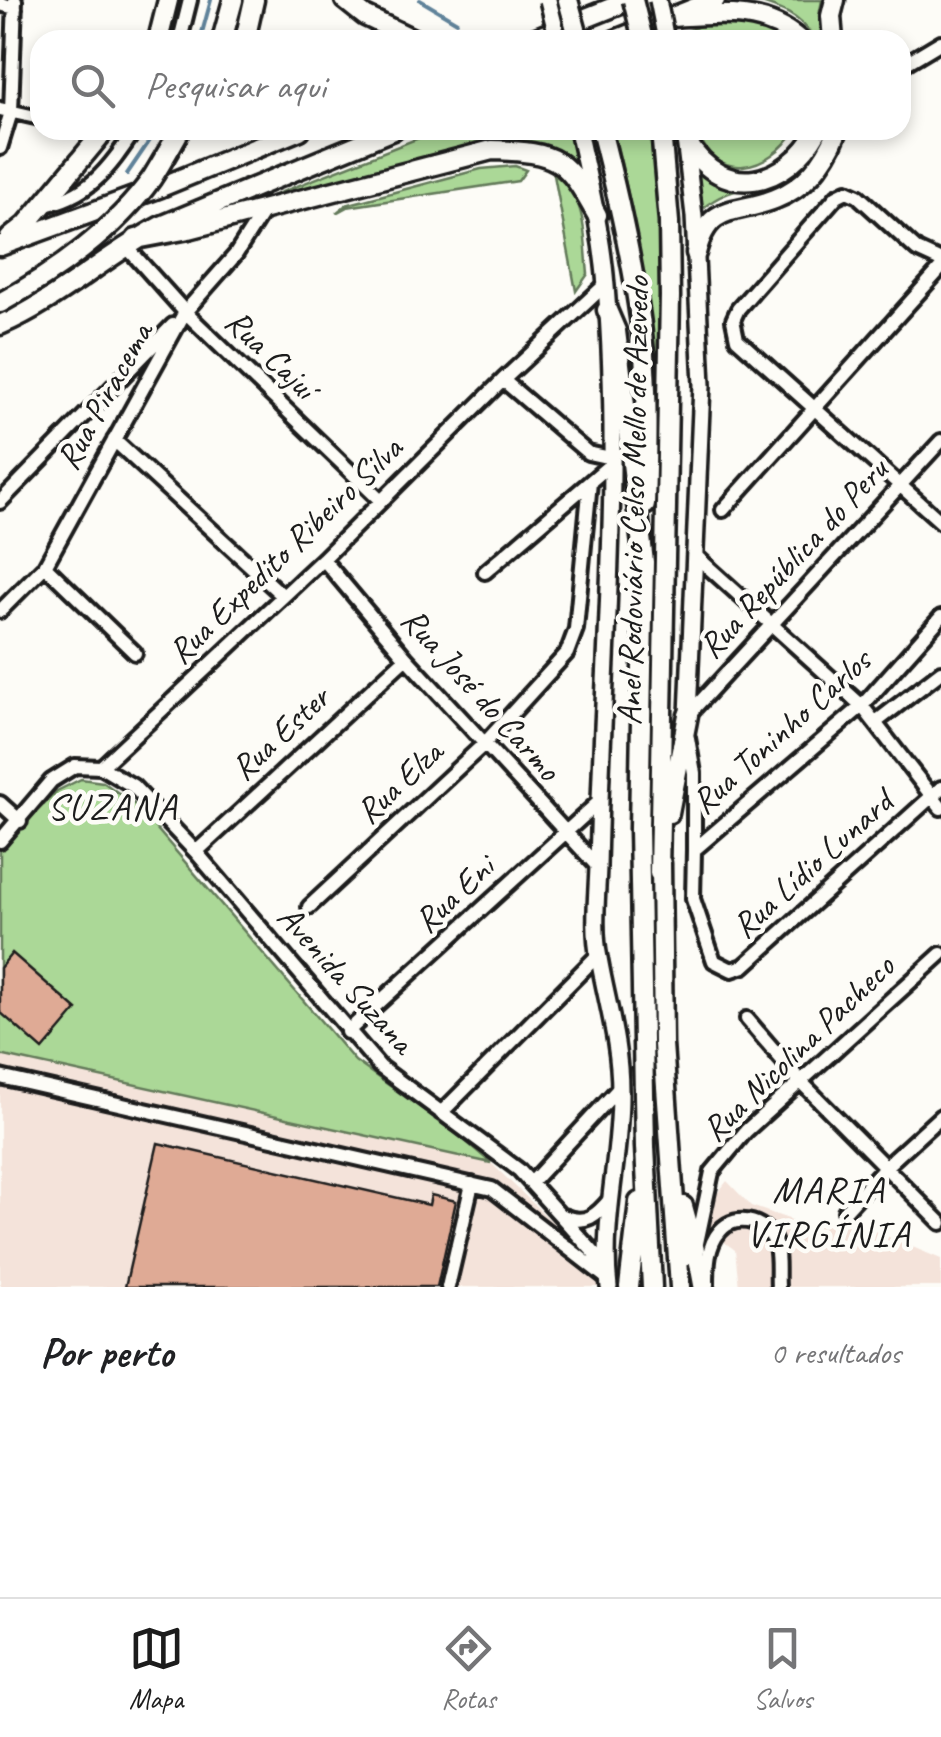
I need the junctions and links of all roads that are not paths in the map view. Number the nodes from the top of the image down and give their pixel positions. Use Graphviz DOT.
graph roads {
  1 [pos="168,0"];
  2 [pos="190,0"];
  3 [pos="233,0"];
  4 [pos="254,0"];
  5 [pos="345,0"];
  6 [pos="548,0"];
  7 [pos="568,0"];
  8 [pos="632,0"];
  9 [pos="658,0"];
  10 [pos="715,0"];
  11 [pos="835,0"];
  12 [pos="0,4"];
  13 [pos="15,4"];
  14 [pos="672,17"];
  15 [pos="160,30"];
  16 [pos="182,30"];
  17 [pos="225,30"];
  18 [pos="248,30"];
  19 [pos="394,30"];
  20 [pos="556,30"];
  21 [pos="556,30"];
  22 [pos="576,30"];
  23 [pos="640,30"];
  24 [pos="640,30"];
  25 [pos="664,30"];
  26 [pos="784,30"];
  27 [pos="833,30"];
  28 [pos="941,42"];
  29 [pos="911,60"];
  30 [pos="6,110"];
  31 [pos="94,140"];
  32 [pos="128,140"];
  33 [pos="174,140"];
  34 [pos="276,140"];
  35 [pos="369,140"];
  36 [pos="580,140"];
  37 [pos="604,140"];
  38 [pos="662,140"];
  39 [pos="686,140"];
  40 [pos="688,140"];
  41 [pos="812,140"];
  42 [pos="833,140"];
  43 [pos="0,148"];
  44 [pos="40,206"];
  45 [pos="264,210"];
  46 [pos="597,215"];
  47 [pos="130,242"];
  48 [pos="1,246"];
  49 [pos="696,253"];
  50 [pos="941,265"];
  51 [pos="606,284"];
  52 [pos="0,303"];
  53 [pos="607,310"];
  54 [pos="185,312"];
  55 [pos="0,325"];
  56 [pos="503,380"];
  57 [pos="813,409"];
  58 [pos="114,440"];
  59 [pos="941,441"];
  60 [pos="611,460"];
  61 [pos="590,482"];
  62 [pos="902,484"];
  63 [pos="381,501"];
  64 [pos="0,502"];
  65 [pos="724,510"];
  66 [pos="941,522"];
  67 [pos="697,557"];
  68 [pos="322,559"];
  69 [pos="644,562"];
  70 [pos="44,566"];
  71 [pos="485,572"];
  72 [pos="282,595"];
  73 [pos="0,611"];
  74 [pos="941,617"];
  75 [pos="773,626"];
  76 [pos="136,653"];
  77 [pos="567,653"];
  78 [pos="406,658"];
  79 [pos="941,672"];
  80 [pos="862,706"];
  81 [pos="687,720"];
  82 [pos="876,722"];
  83 [pos="484,744"];
  84 [pos="101,767"];
  85 [pos="936,792"];
  86 [pos="601,800"];
  87 [pos="0,803"];
  88 [pos="941,808"];
  89 [pos="20,821"];
  90 [pos="567,831"];
  91 [pos="0,840"];
  92 [pos="697,847"];
  93 [pos="196,852"];
  94 [pos="598,867"];
  95 [pos="659,872"];
  96 [pos="309,907"];
  97 [pos="941,954"];
  98 [pos="598,955"];
  99 [pos="748,1020"];
  100 [pos="347,1032"];
  101 [pos="0,1077"];
  102 [pos="802,1083"];
  103 [pos="620,1087"];
  104 [pos="441,1113"];
  105 [pos="941,1116"];
  106 [pos="645,1147"];
  107 [pos="884,1168"];
  108 [pos="532,1182"];
  109 [pos="472,1184"];
  110 [pos="611,1198"];
  111 [pos="845,1211"];
  112 [pos="561,1215"];
  113 [pos="941,1223"];
  114 [pos="687,1255"];
  115 [pos="608,1278"];
  116 [pos="448,1287"];
  117 [pos="629,1287"];
  118 [pos="652,1287"];
  119 [pos="680,1287"];
  120 [pos="704,1287"];
  121 [pos="778,1287"];
  1 -- 15 [label="highway"];
  2 -- 16 [label="street"];
  3 -- 17 [label="highway"];
  4 -- 18 [label="highway"];
  5 -- 19 [label="highway"];
  6 -- 20 [label="main road, bridge"];
  7 -- 22 [label="highway, bridge"];
  8 -- 21 [label="highway"];
  8 -- 23 [label="highway, bridge"];
  9 -- 25 [label="main road, bridge"];
  10 -- 14 [label="highway"];
  11 -- 27 [label="highway"];
  12 -- 13 [label="street"];
  13 -- 30 [label="street"];
  14 -- 24 [label="highway"];
  14 -- 26 [label="highway"];
  28 -- 29 [label="street"];
  30 -- 43 [label="street"];
  31 -- 44 [label="highway"];
  32 -- 44 [label="street"];
  33 -- 52 [label="highway, bridge"];
  34 -- 48 [label="highway"];
  35 -- 47 [label="highway"];
  36 -- 46 [label="main road, Anel Rodoviário Celso Mello de Azevedo"];
  37 -- 69 [label="highway, Anel Rodoviário Celso Mello de Azevedo"];
  38 -- 95 [label="highway, Anel Rodoviário Celso Mello de Azevedo"];
  39 -- 49 [label="main road, Anel Rodoviário Celso Mello de Azevedo"];
  40 -- 41 [label="highway"];
  42 -- 49 [label="highway"];
  44 -- 48 [label="highway"];
  45 -- 46 [label="highway"];
  45 -- 47 [label="highway"];
  45 -- 54 [label="street, Rua Piracema"];
  46 -- 51 [label="main road, Anel Rodoviário Celso Mello de Azevedo"];
  47 -- 54 [label="street, Rua Cajuí"];
  47 -- 55 [label="highway"];
  49 -- 67 [label="main road, Anel Rodoviário Celso Mello de Azevedo"];
  50 -- 57 [label="street"];
  50 -- 57 [label="street"];
  51 -- 53 [label="main road, Anel Rodoviário Celso Mello de Azevedo"];
  51 -- 56 [label="street, Rua Expedito Ribeiro Silva"];
  53 -- 60 [label="main road, Anel Rodoviário Celso Mello de Azevedo"];
  53 -- 69 [label="highway"];
  54 -- 58 [label="street, Rua Piracema"];
  54 -- 63 [label="street, Rua Cajuí"];
  54 -- 64 [label="street"];
  56 -- 60 [label="street"];
  56 -- 63 [label="street, Rua Expedito Ribeiro Silva"];
  57 -- 62 [label="street"];
  57 -- 65 [label="street"];
  58 -- 70 [label="street, Rua Piracema"];
  58 -- 72 [label="street"];
  59 -- 62 [label="street, Rua República do Peru"];
  60 -- 61 [label="street"];
  60 -- 86 [label="main road, Anel Rodoviário Celso Mello de Azevedo"];
  61 -- 71 [label="street"];
  61 -- 77 [label="street, Anel Rodoviário Celso Mello de Azevedo"];
  62 -- 66 [label="street"];
  62 -- 75 [label="street, Rua República do Peru"];
  63 -- 68 [label="street, Rua Expedito Ribeiro Silva"];
  67 -- 75 [label="street"];
  67 -- 81 [label="main road, Anel Rodoviário Celso Mello de Azevedo"];
  68 -- 72 [label="street, Rua Expedito Ribeiro Silva"];
  68 -- 78 [label="street, Rua José do Carmo"];
  69 -- 106 [label="highway"];
  70 -- 73 [label="street, Rua Piracema"];
  70 -- 76 [label="street"];
  72 -- 84 [label="street, Rua Expedito Ribeiro Silva"];
  74 -- 80 [label="street, Rua Toninho Carlos"];
  75 -- 80 [label="street"];
  75 -- 81 [label="street, Rua República do Peru"];
  77 -- 83 [label="street, Rua Elza"];
  78 -- 83 [label="street, Rua José do Carmo"];
  78 -- 93 [label="street, Rua Ester"];
  79 -- 82 [label="street"];
  80 -- 82 [label="street"];
  80 -- 92 [label="street, Rua Toninho Carlos"];
  81 -- 92 [label="street, Rua Lídio Lunard"];
  81 -- 95 [label="highway"];
  82 -- 85 [label="street"];
  83 -- 90 [label="street, Rua José do Carmo"];
  83 -- 96 [label="street, Rua Elza"];
  84 -- 89 [label="street, Rua Expedito Ribeiro Silva"];
  84 -- 93 [label="street, Avenida Suzana"];
  85 -- 88 [label="street"];
  85 -- 92 [label="street, Rua Lídio Lunard"];
  86 -- 90 [label="street, Rua Eni"];
  86 -- 94 [label="main road, Anel Rodoviário Celso Mello de Azevedo"];
  87 -- 89 [label="street"];
  89 -- 91 [label="street, Rua Expedito Ribeiro Silva"];
  90 -- 94 [label="street, Rua José do Carmo"];
  90 -- 100 [label="street, Rua Eni"];
  93 -- 100 [label="street, Avenida Suzana"];
  94 -- 98 [label="main road, Anel Rodoviário Celso Mello de Azevedo"];
  95 -- 114 [label="highway"];
  97 -- 102 [label="street, Rua Nicolina Pacheco"];
  98 -- 103 [label="main road, Anel Rodoviário Celso Mello de Azevedo"];
  98 -- 104 [label="street"];
  99 -- 102 [label="street"];
  100 -- 104 [label="street, Avenida Suzana"];
  101 -- 109 [label="street"];
  102 -- 107 [label="street"];
  102 -- 114 [label="street, Rua Nicolina Pacheco"];
  103 -- 108 [label="street"];
  103 -- 110 [label="main road, Anel Rodoviário Celso Mello de Azevedo"];
  104 -- 108 [label="street, Avenida Suzana"];
  105 -- 107 [label="street"];
  106 -- 117 [label="highway"];
  106 -- 118 [label="highway"];
  107 -- 111 [label="street"];
  107 -- 113 [label="street"];
  108 -- 112 [label="street, Avenida Suzana"];
  109 -- 115 [label="street"];
  109 -- 116 [label="street"];
  110 -- 112 [label="street"];
  110 -- 115 [label="main road, Anel Rodoviário Celso Mello de Azevedo"];
  112 -- 115 [label="street, Avenida Suzana"];
  114 -- 119 [label="highway"];
  114 -- 120 [label="main road"];
  120 -- 121 [label="street"];
}
